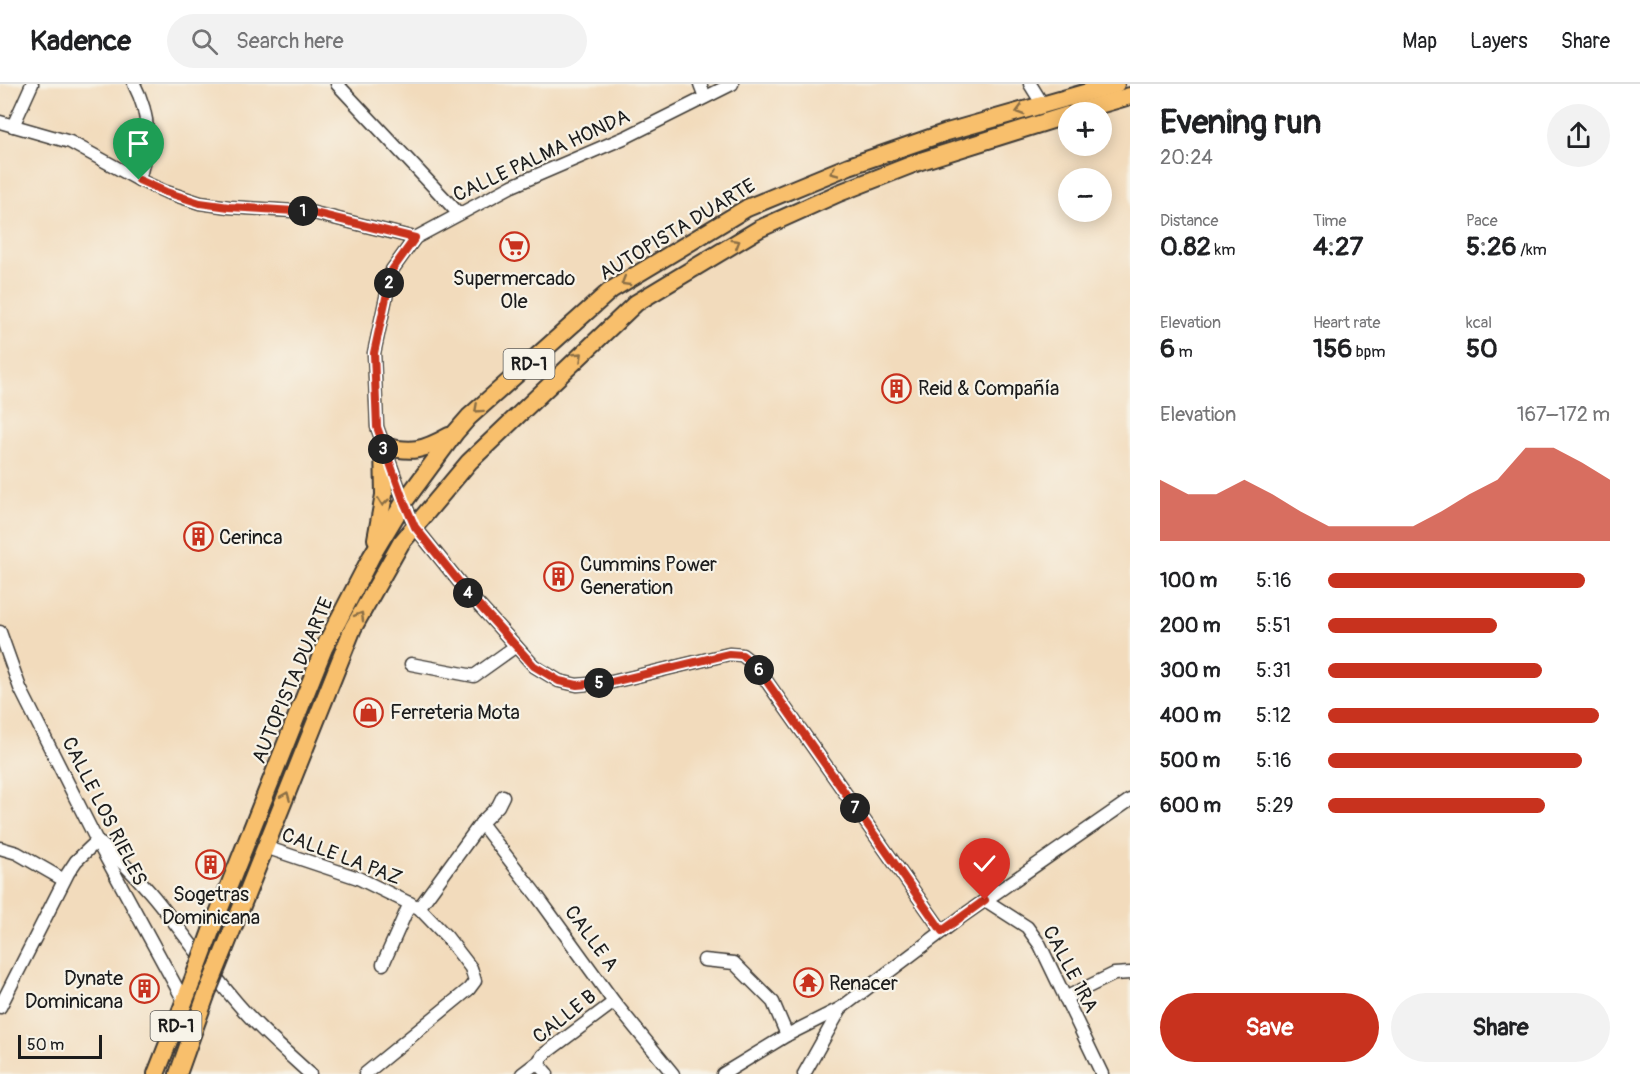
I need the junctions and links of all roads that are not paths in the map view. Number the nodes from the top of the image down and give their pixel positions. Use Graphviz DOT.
graph roads {
  1 [pos="32,84"];
  2 [pos="134,84"];
  3 [pos="338,84"];
  4 [pos="700,84"];
  5 [pos="732,84"];
  6 [pos="1030,84"];
  7 [pos="1116,84"];
  8 [pos="1130,96"];
  9 [pos="705,97"];
  10 [pos="1109,102"];
  11 [pos="1043,105"];
  12 [pos="1058,118"];
  13 [pos="0,122"];
  14 [pos="14,126"];
  15 [pos="139,180"];
  16 [pos="459,214"];
  17 [pos="415,238"];
  18 [pos="455,433"];
  19 [pos="382,446"];
  20 [pos="404,502"];
  21 [pos="415,527"];
  22 [pos="371,557"];
  23 [pos="0,632"];
  24 [pos="516,646"];
  25 [pos="411,664"];
  26 [pos="503,796"];
  27 [pos="1130,800"];
  28 [pos="481,823"];
  29 [pos="97,841"];
  30 [pos="265,847"];
  31 [pos="0,848"];
  32 [pos="64,880"];
  33 [pos="985,900"];
  34 [pos="414,906"];
  35 [pos="942,931"];
  36 [pos="704,960"];
  37 [pos="383,964"];
  38 [pos="1130,973"];
  39 [pos="1065,998"];
  40 [pos="614,1002"];
  41 [pos="185,1003"];
  42 [pos="0,1007"];
  43 [pos="841,1008"];
  44 [pos="787,1035"];
  45 [pos="539,1060"];
  46 [pos="156,1074"];
  47 [pos="178,1074"];
  48 [pos="310,1074"];
  49 [pos="365,1074"];
  50 [pos="522,1074"];
  51 [pos="547,1074"];
  52 [pos="674,1074"];
  53 [pos="723,1074"];
  54 [pos="804,1074"];
  55 [pos="1102,1074"];
  1 -- 14 [label="street"];
  2 -- 15 [label="street"];
  3 -- 16 [label="street"];
  4 -- 9 [label="street"];
  5 -- 9 [label="street, CALLE PALMA HONDA"];
  6 -- 11 [label="street"];
  7 -- 11 [label="highway, AUTOPISTA DUARTE / RD-1"];
  8 -- 10 [label="highway"];
  9 -- 16 [label="street, CALLE PALMA HONDA"];
  11 -- 18 [label="highway, AUTOPISTA DUARTE / RD-1, one-way"];
  21 -- 12 [label="highway, AUTOPISTA DUARTE / RD-1, one-way"];
  13 -- 14 [label="street"];
  14 -- 15 [label="street"];
  15 -- 17 [label="street"];
  16 -- 17 [label="street, CALLE PALMA HONDA"];
  17 -- 19 [label="street, CALLE PALMA HONDA"];
  18 -- 19 [label="highway"];
  18 -- 20 [label="highway, AUTOPISTA DUARTE / RD-1"];
  19 -- 20 [label="street, CALLE PALMA HONDA"];
  19 -- 22 [label="highway, one-way"];
  20 -- 21 [label="street, CALLE PALMA HONDA"];
  20 -- 22 [label="highway, AUTOPISTA DUARTE / RD-1"];
  21 -- 24 [label="street, CALLE PALMA HONDA"];
  30 -- 21 [label="highway, AUTOPISTA DUARTE / RD-1, one-way"];
  22 -- 41 [label="highway, AUTOPISTA DUARTE / RD-1, bridge"];
  23 -- 29 [label="street, CALLE LOS RIELES"];
  24 -- 25 [label="street"];
  24 -- 35 [label="street, CALLE PALMA HONDA"];
  26 -- 28 [label="street"];
  27 -- 33 [label="street"];
  28 -- 34 [label="street"];
  28 -- 40 [label="street, CALLE A"];
  29 -- 32 [label="street"];
  29 -- 41 [label="street, CALLE LOS RIELES"];
  29 -- 48 [label="street"];
  30 -- 34 [label="street, CALLE LA PAZ"];
  30 -- 47 [label="highway, AUTOPISTA DUARTE / RD-1, bridge"];
  31 -- 32 [label="street"];
  32 -- 42 [label="street"];
  33 -- 35 [label="street"];
  33 -- 39 [label="street, CALLE 1RA"];
  34 -- 37 [label="street"];
  34 -- 49 [label="street, CALLE LA PAZ"];
  35 -- 43 [label="street"];
  36 -- 44 [label="street"];
  38 -- 39 [label="street"];
  39 -- 55 [label="street, CALLE 1RA"];
  40 -- 45 [label="street, CALLE B"];
  40 -- 52 [label="street, CALLE A"];
  41 -- 46 [label="highway, RD-1"];
  43 -- 44 [label="street"];
  43 -- 54 [label="street"];
  44 -- 53 [label="street"];
  45 -- 50 [label="street, CALLE B"];
  45 -- 51 [label="street"];
}
